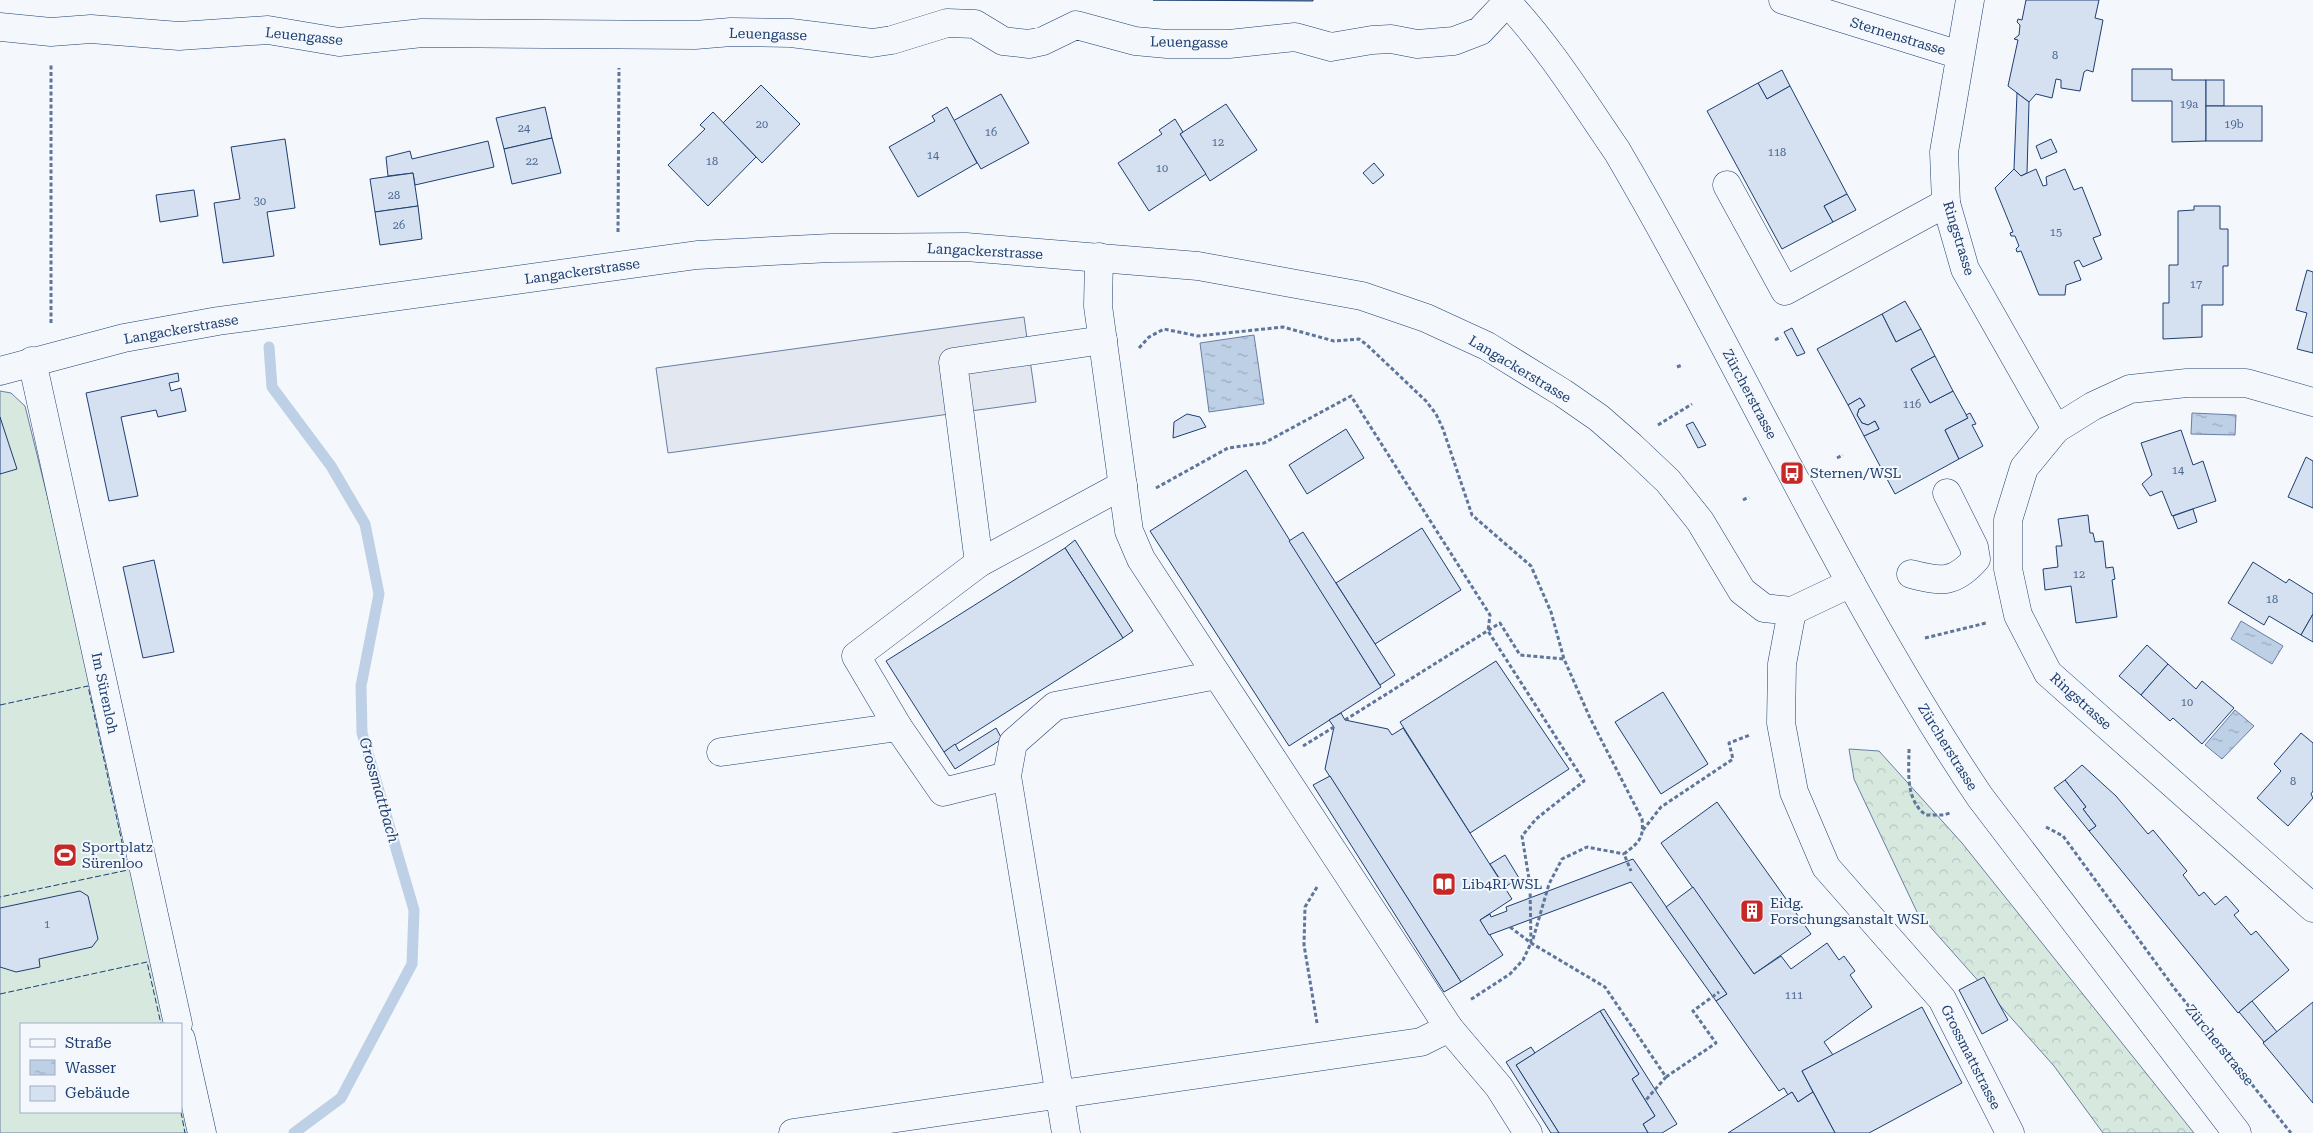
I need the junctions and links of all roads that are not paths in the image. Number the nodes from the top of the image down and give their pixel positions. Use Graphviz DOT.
graph roads {
  1 [pos="1783,0"];
  2 [pos="1970,0"];
  3 [pos="1507,1"];
  4 [pos="0,27"];
  5 [pos="1960,55"];
  6 [pos="1727,185"];
  7 [pos="1946,203"];
  8 [pos="1099,257"];
  9 [pos="1103,340"];
  10 [pos="41,359"];
  11 [pos="0,371"];
  12 [pos="2313,402"];
  13 [pos="2056,429"];
  14 [pos="1947,494"];
  15 [pos="1124,495"];
  16 [pos="979,563"];
  17 [pos="1911,574"];
  18 [pos="1851,583"];
  19 [pos="1792,611"];
  20 [pos="1218,675"];
  21 [pos="898,727"];
  22 [pos="722,752"];
  23 [pos="1007,776"];
  24 [pos="2313,908"];
  25 [pos="178,1023"];
  26 [pos="1446,1024"];
  27 [pos="182,1043"];
  28 [pos="1060,1095"];
  29 [pos="202,1133"];
  30 [pos="793,1133"];
  31 [pos="1066,1133"];
  32 [pos="1528,1133"];
  33 [pos="2010,1133"];
  34 [pos="2237,1133"];
  1 -- 5 [label="street, Sternenstrasse"];
  2 -- 5 [label="street, Sternenstrasse"];
  3 -- 4 [label="street, Leuengasse"];
  3 -- 18 [label="street, Zürcherstrasse"];
  5 -- 7 [label="street, Ringstrasse"];
  6 -- 7 [label="street"];
  7 -- 13 [label="street, Ringstrasse"];
  8 -- 9 [label="street"];
  8 -- 10 [label="street, Langackerstrasse"];
  8 -- 19 [label="street, Langackerstrasse"];
  9 -- 15 [label="street"];
  9 -- 16 [label="street"];
  10 -- 11 [label="street, Langackerstrasse"];
  10 -- 25 [label="street, Im Sürenloh"];
  12 -- 13 [label="street, Ringstrasse"];
  13 -- 24 [label="street, Ringstrasse"];
  14 -- 17 [label="street"];
  15 -- 16 [label="street"];
  15 -- 20 [label="street"];
  16 -- 21 [label="street"];
  18 -- 19 [label="street"];
  18 -- 34 [label="street, Zürcherstrasse"];
  19 -- 33 [label="street, Grossmattstrasse"];
  20 -- 23 [label="street"];
  20 -- 26 [label="street"];
  21 -- 22 [label="street"];
  21 -- 23 [label="street"];
  23 -- 28 [label="street"];
  26 -- 28 [label="street"];
  26 -- 32 [label="street"];
  27 -- 29 [label="street"];
  28 -- 30 [label="street"];
  28 -- 31 [label="street"];
}
